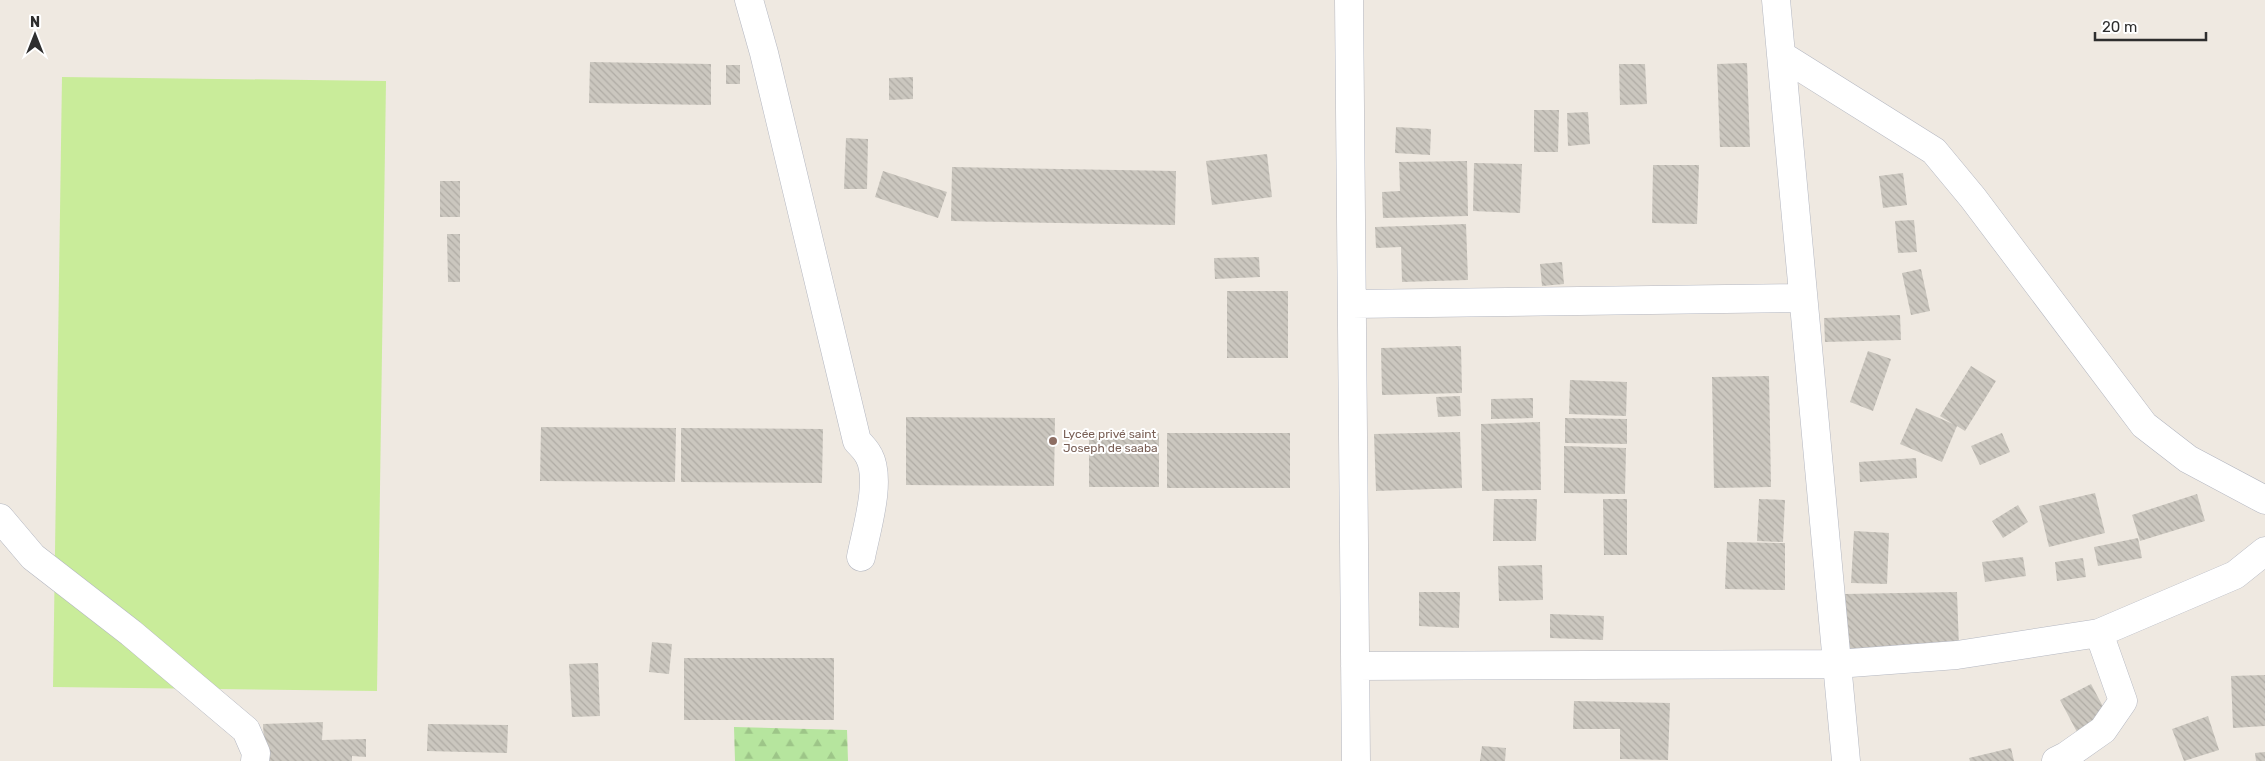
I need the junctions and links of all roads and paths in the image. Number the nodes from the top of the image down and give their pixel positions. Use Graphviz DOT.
graph roads {
  1 [pos="749,0"];
  2 [pos="1349,0"];
  3 [pos="1776,0"];
  4 [pos="1781,55"];
  5 [pos="1804,298"];
  6 [pos="1352,304"];
  7 [pos="2265,500"];
  8 [pos="0,518"];
  9 [pos="2265,551"];
  10 [pos="861,557"];
  11 [pos="2099,633"];
  12 [pos="1837,664"];
  13 [pos="1355,666"];
  14 [pos="255,761"];
  15 [pos="1356,761"];
  16 [pos="1846,761"];
  17 [pos="2056,761"];
  1 -- 10 [label="street"];
  2 -- 6 [label="street"];
  3 -- 4 [label="street"];
  4 -- 5 [label="street"];
  4 -- 7 [label="street"];
  5 -- 6 [label="street"];
  5 -- 12 [label="street"];
  6 -- 13 [label="street"];
  8 -- 14 [label="street"];
  9 -- 11 [label="street"];
  11 -- 12 [label="street"];
  11 -- 17 [label="street"];
  12 -- 13 [label="street"];
  12 -- 16 [label="street"];
  13 -- 15 [label="street"];
}
